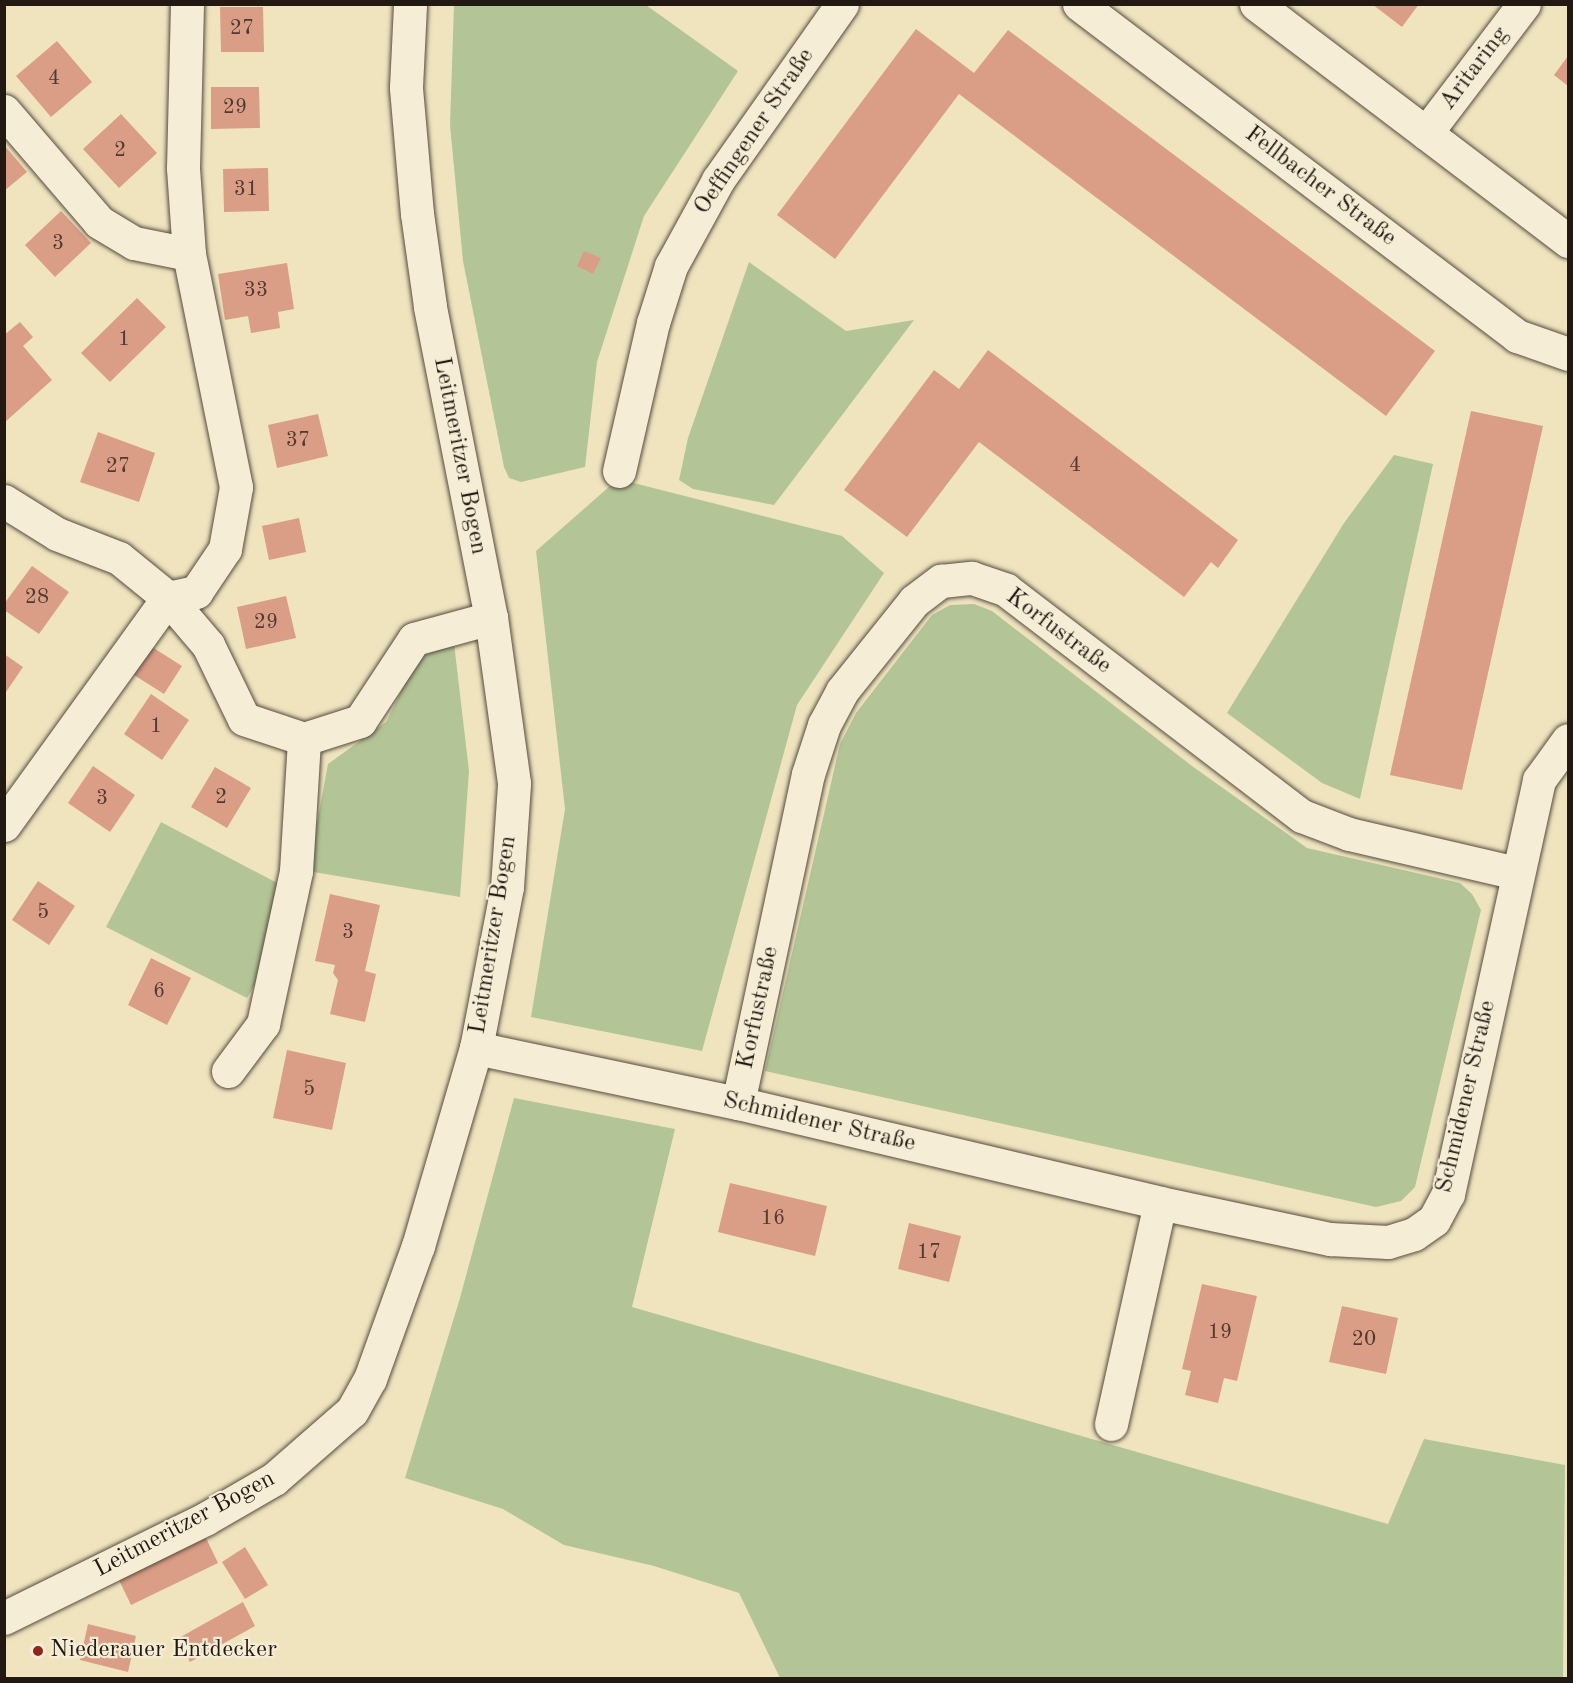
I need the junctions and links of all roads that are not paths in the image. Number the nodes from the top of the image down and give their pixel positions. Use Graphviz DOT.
graph roads {
  1 [pos="187,4"];
  2 [pos="410,4"];
  3 [pos="842,4"];
  4 [pos="1079,4"];
  5 [pos="1256,4"];
  6 [pos="1524,4"];
  7 [pos="4,111"];
  8 [pos="1426,133"];
  9 [pos="1569,241"];
  10 [pos="189,254"];
  11 [pos="1569,354"];
  12 [pos="619,471"];
  13 [pos="4,501"];
  14 [pos="168,598"];
  15 [pos="491,618"];
  16 [pos="304,739"];
  17 [pos="1569,740"];
  18 [pos="4,825"];
  19 [pos="1517,873"];
  20 [pos="476,1048"];
  21 [pos="228,1071"];
  22 [pos="738,1103"];
  23 [pos="1160,1203"];
  24 [pos="1111,1424"];
  25 [pos="4,1618"];
  1 -- 10 [label="street"];
  2 -- 15 [label="street, Leitmeritzer Bogen"];
  3 -- 12 [label="street, Oeffingener Straße"];
  4 -- 11 [label="street, Fellbacher Straße"];
  5 -- 8 [label="street"];
  6 -- 8 [label="street, Aritaring"];
  7 -- 10 [label="street"];
  8 -- 9 [label="street"];
  10 -- 14 [label="street"];
  13 -- 14 [label="street"];
  14 -- 16 [label="street"];
  14 -- 18 [label="street"];
  15 -- 16 [label="street"];
  15 -- 20 [label="street, Leitmeritzer Bogen"];
  16 -- 21 [label="street"];
  17 -- 19 [label="street, Schmidener Straße"];
  19 -- 22 [label="street, Korfustraße"];
  19 -- 23 [label="street, Schmidener Straße"];
  20 -- 22 [label="street, Schmidener Straße"];
  20 -- 25 [label="street, Leitmeritzer Bogen"];
  22 -- 23 [label="street, Schmidener Straße"];
  23 -- 24 [label="street"];
}
